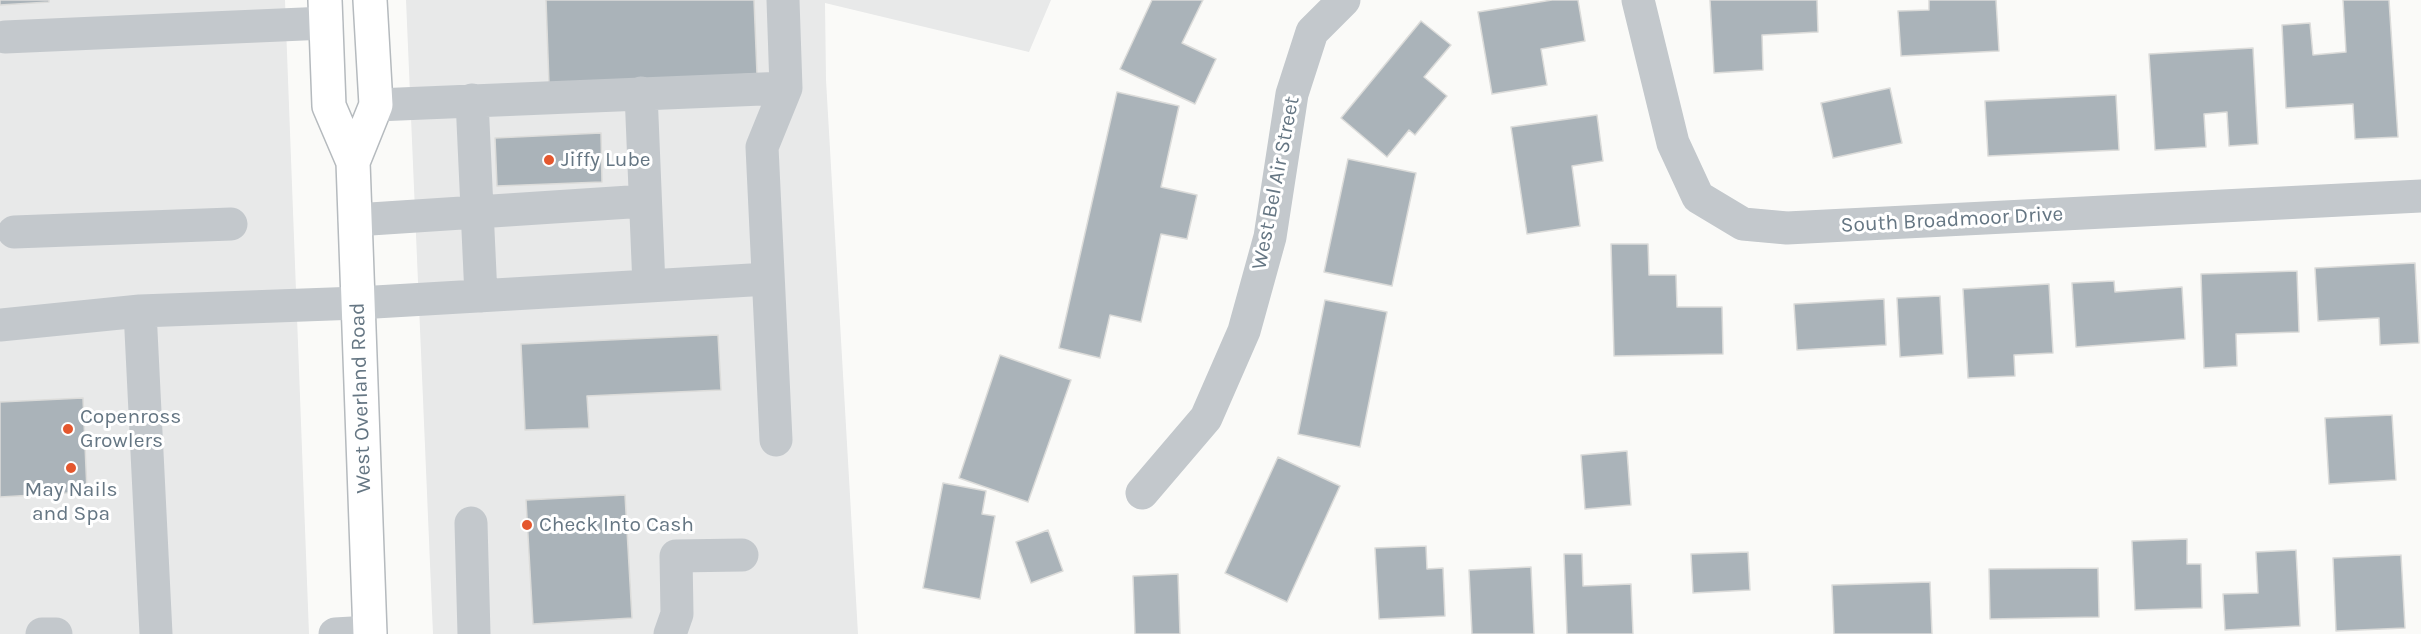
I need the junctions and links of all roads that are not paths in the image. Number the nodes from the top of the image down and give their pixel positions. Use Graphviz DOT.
graph roads {
  1 [pos="370,0"];
  2 [pos="783,0"];
  3 [pos="1344,0"];
  4 [pos="1638,0"];
  5 [pos="326,12"];
  6 [pos="5,37"];
  7 [pos="786,88"];
  8 [pos="641,93"];
  9 [pos="472,100"];
  10 [pos="376,105"];
  11 [pos="353,162"];
  12 [pos="2421,196"];
  13 [pos="645,201"];
  14 [pos="477,212"];
  15 [pos="355,220"];
  16 [pos="231,224"];
  17 [pos="14,232"];
  18 [pos="768,279"];
  19 [pos="649,286"];
  20 [pos="481,296"];
  21 [pos="358,303"];
  22 [pos="140,312"];
  23 [pos="0,325"];
  24 [pos="776,440"];
  25 [pos="1142,493"];
  26 [pos="471,523"];
  27 [pos="742,555"];
  28 [pos="370,633"];
  29 [pos="42,634"];
  30 [pos="56,634"];
  31 [pos="156,634"];
  32 [pos="335,634"];
  33 [pos="474,634"];
  34 [pos="670,634"];
  1 -- 10 [label="main road, West Overland Road"];
  2 -- 7 [label="street"];
  3 -- 25 [label="street, West Bel Air Street"];
  4 -- 12 [label="street, South Broadmoor Drive"];
  5 -- 6 [label="street"];
  5 -- 11 [label="main road, West Overland Road"];
  7 -- 8 [label="street"];
  7 -- 18 [label="street"];
  8 -- 9 [label="street"];
  8 -- 13 [label="street"];
  9 -- 10 [label="street"];
  9 -- 14 [label="street"];
  10 -- 11 [label="main road, West Overland Road"];
  11 -- 15 [label="main road, West Overland Road"];
  13 -- 14 [label="street"];
  13 -- 19 [label="street"];
  14 -- 15 [label="street"];
  14 -- 20 [label="street"];
  15 -- 21 [label="main road, West Overland Road"];
  16 -- 17 [label="street"];
  18 -- 19 [label="street"];
  18 -- 24 [label="street"];
  19 -- 20 [label="street"];
  20 -- 21 [label="street"];
  21 -- 22 [label="street"];
  21 -- 28 [label="main road, West Overland Road"];
  22 -- 23 [label="street"];
  22 -- 31 [label="street"];
  26 -- 33 [label="street"];
  27 -- 34 [label="street"];
  28 -- 32 [label="street"];
  29 -- 30 [label="street"];
}
